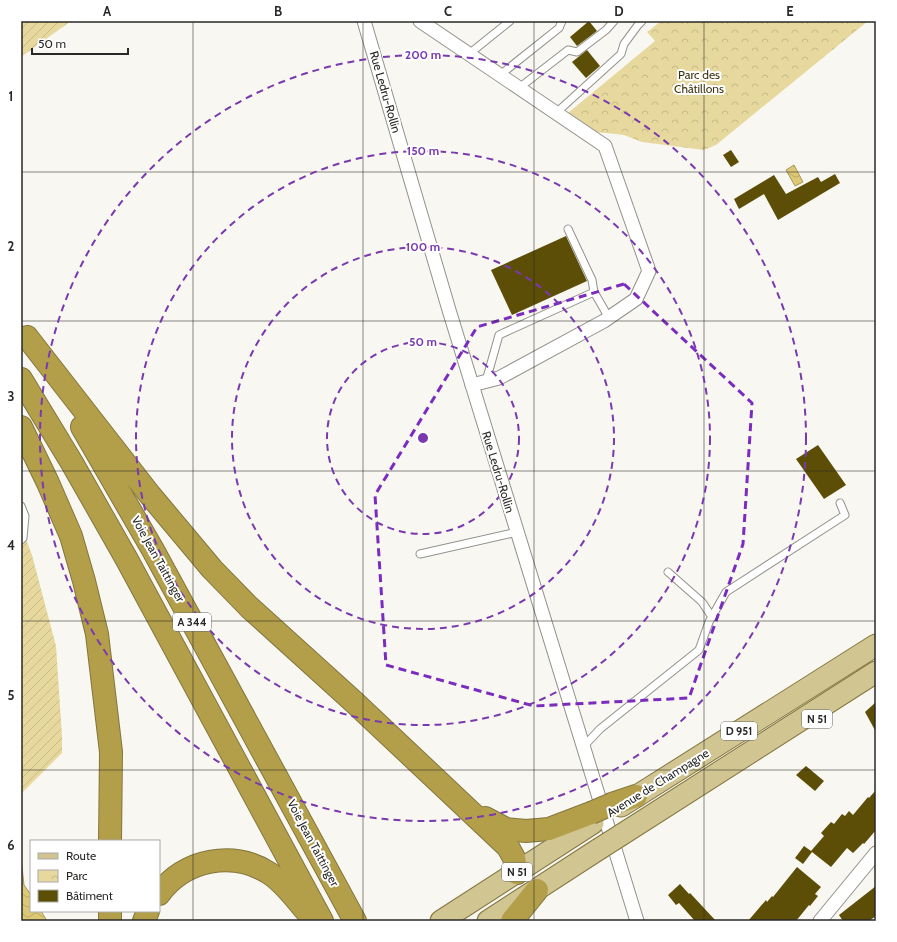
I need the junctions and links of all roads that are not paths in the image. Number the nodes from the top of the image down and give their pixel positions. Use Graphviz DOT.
graph roads {
  1 [pos="364,21"];
  2 [pos="420,21"];
  3 [pos="510,21"];
  4 [pos="562,21"];
  5 [pos="614,21"];
  6 [pos="642,21"];
  7 [pos="469,54"];
  8 [pos="500,75"];
  9 [pos="520,88"];
  10 [pos="556,113"];
  11 [pos="568,229"];
  12 [pos="594,292"];
  13 [pos="609,318"];
  14 [pos="24,332"];
  15 [pos="21,379"];
  16 [pos="486,381"];
  17 [pos="472,385"];
  18 [pos="21,427"];
  19 [pos="840,504"];
  20 [pos="21,506"];
  21 [pos="517,532"];
  22 [pos="21,540"];
  23 [pos="420,554"];
  24 [pos="668,572"];
  25 [pos="712,617"];
  26 [pos="876,645"];
  27 [pos="876,672"];
  28 [pos="876,682"];
  29 [pos="583,747"];
  30 [pos="755,750"];
  31 [pos="636,796"];
  32 [pos="466,808"];
  33 [pos="592,818"];
  34 [pos="621,835"];
  35 [pos="110,840"];
  36 [pos="876,854"];
  37 [pos="517,873"];
  38 [pos="537,890"];
  39 [pos="160,893"];
  40 [pos="514,912"];
  41 [pos="315,921"];
  42 [pos="322,921"];
  43 [pos="355,921"];
  44 [pos="441,921"];
  45 [pos="488,921"];
  46 [pos="637,921"];
  47 [pos="820,921"];
  1 -- 17 [label="street, Rue Ledru-Rollin"];
  2 -- 7 [label="street"];
  3 -- 7 [label="lane"];
  4 -- 8 [label="lane"];
  5 -- 9 [label="lane"];
  6 -- 10 [label="lane"];
  7 -- 8 [label="street"];
  8 -- 9 [label="street"];
  9 -- 10 [label="street"];
  10 -- 13 [label="street"];
  11 -- 12 [label="lane"];
  12 -- 13 [label="lane"];
  12 -- 16 [label="lane"];
  13 -- 16 [label="street"];
  14 -- 32 [label="highway"];
  14 -- 43 [label="highway, Voie Jean Taittinger / A 344"];
  15 -- 42 [label="highway, A 344"];
  16 -- 17 [label="street"];
  17 -- 21 [label="street, Rue Ledru-Rollin"];
  18 -- 35 [label="highway"];
  19 -- 25 [label="lane"];
  20 -- 22 [label="lane"];
  21 -- 23 [label="lane"];
  21 -- 29 [label="street, Rue Ledru-Rollin"];
  24 -- 25 [label="lane"];
  25 -- 29 [label="lane"];
  26 -- 31 [label="main road, Avenue de Champagne / D 951"];
  27 -- 30 [label="main road, Avenue de Champagne / D 951"];
  28 -- 30 [label="main road, N 51"];
  29 -- 46 [label="street, Rue Ledru-Rollin"];
  30 -- 34 [label="main road, Avenue de Champagne / D 951"];
  31 -- 33 [label="highway, bridge"];
  32 -- 33 [label="highway"];
  32 -- 37 [label="highway"];
  33 -- 37 [label="main road, Avenue de Champagne / N 51"];
  34 -- 38 [label="main road, Avenue de Champagne / N 51, bridge"];
  36 -- 47 [label="street"];
  37 -- 40 [label="main road"];
  37 -- 44 [label="main road, Avenue de Champagne / N 51"];
  38 -- 40 [label="highway"];
  39 -- 41 [label="highway"];
  40 -- 45 [label="main road"];
}
